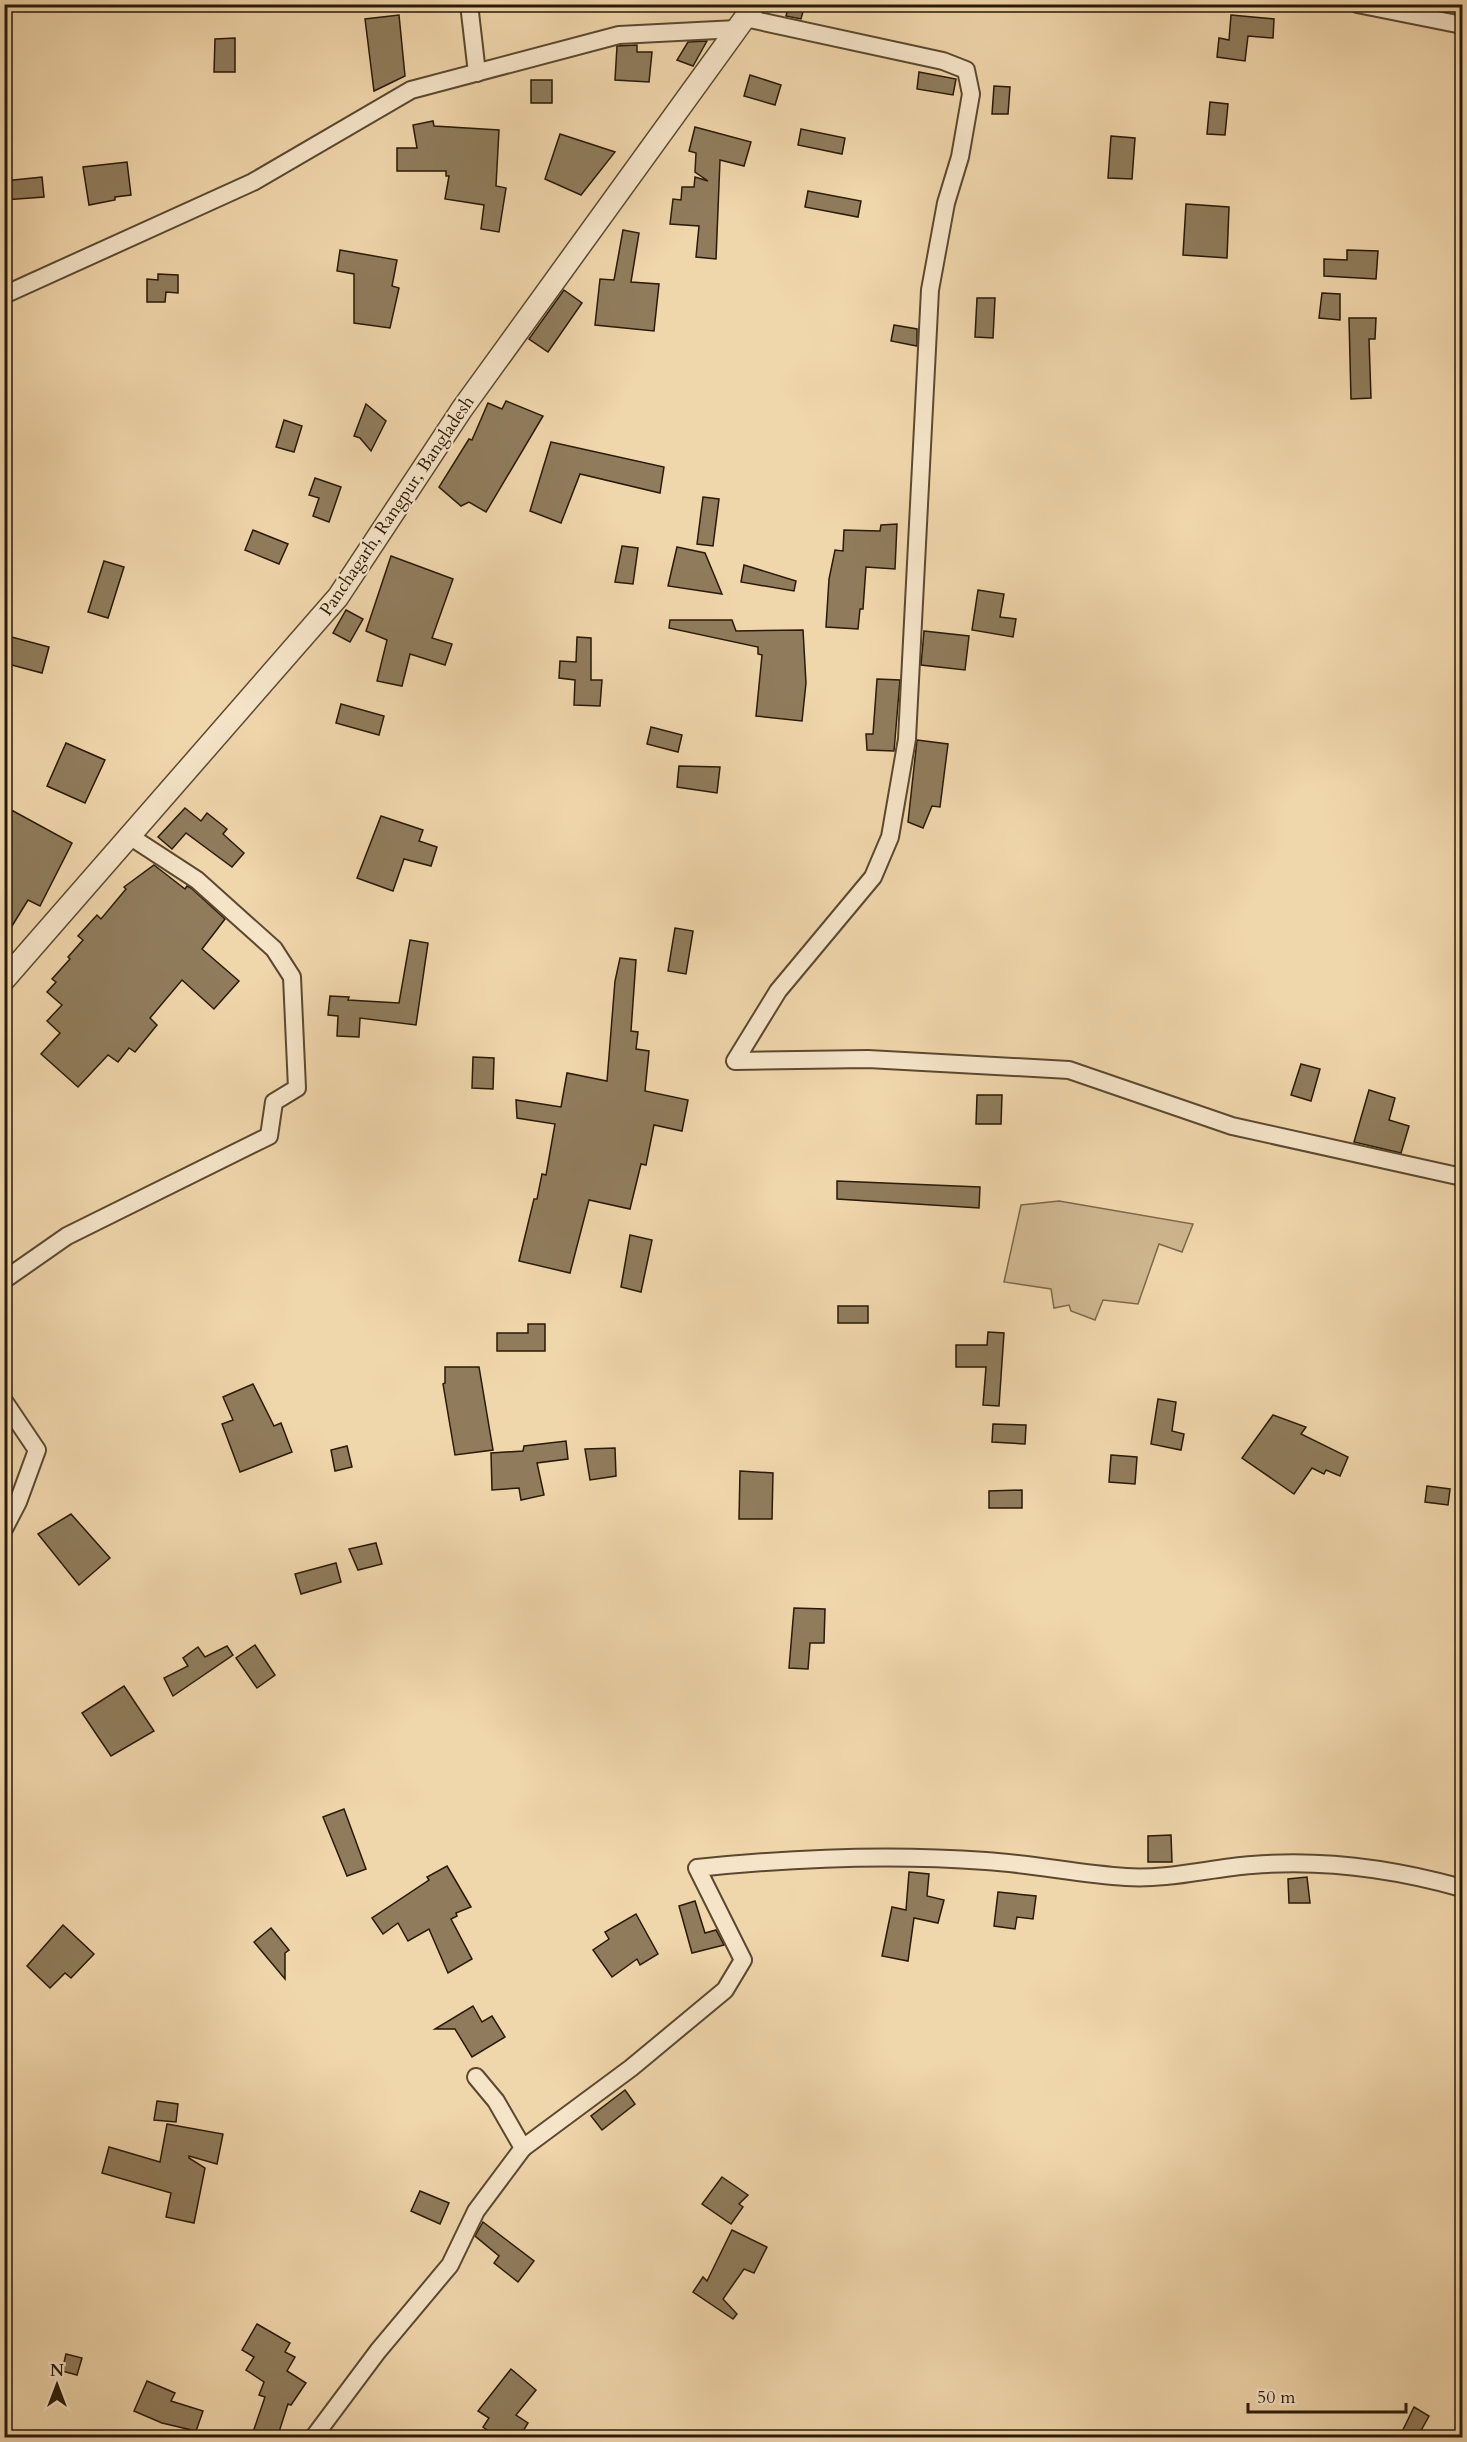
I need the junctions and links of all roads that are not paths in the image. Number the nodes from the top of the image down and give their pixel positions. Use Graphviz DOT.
graph roads {
  1 [pos="469,4"];
  2 [pos="1357,4"];
  3 [pos="746,17"];
  4 [pos="1462,25"];
  5 [pos="477,73"];
  6 [pos="4,295"];
  7 [pos="131,837"];
  8 [pos="4,980"];
  9 [pos="1462,1177"];
  10 [pos="4,1280"];
  11 [pos="4,1401"];
  12 [pos="4,1529"];
  13 [pos="1462,1888"];
  14 [pos="476,2077"];
  15 [pos="523,2148"];
  16 [pos="313,2438"];
  1 -- 5 [label="street"];
  2 -- 4 [label="street"];
  3 -- 5 [label="street"];
  3 -- 7 [label="street, Panchagarh, Rangpur, Bangladesh"];
  3 -- 9 [label="street"];
  5 -- 6 [label="street"];
  7 -- 8 [label="street, Panchagarh, Rangpur, Bangladesh"];
  7 -- 10 [label="street"];
  11 -- 12 [label="street"];
  13 -- 15 [label="street"];
  14 -- 15 [label="street"];
  15 -- 16 [label="street"];
}
